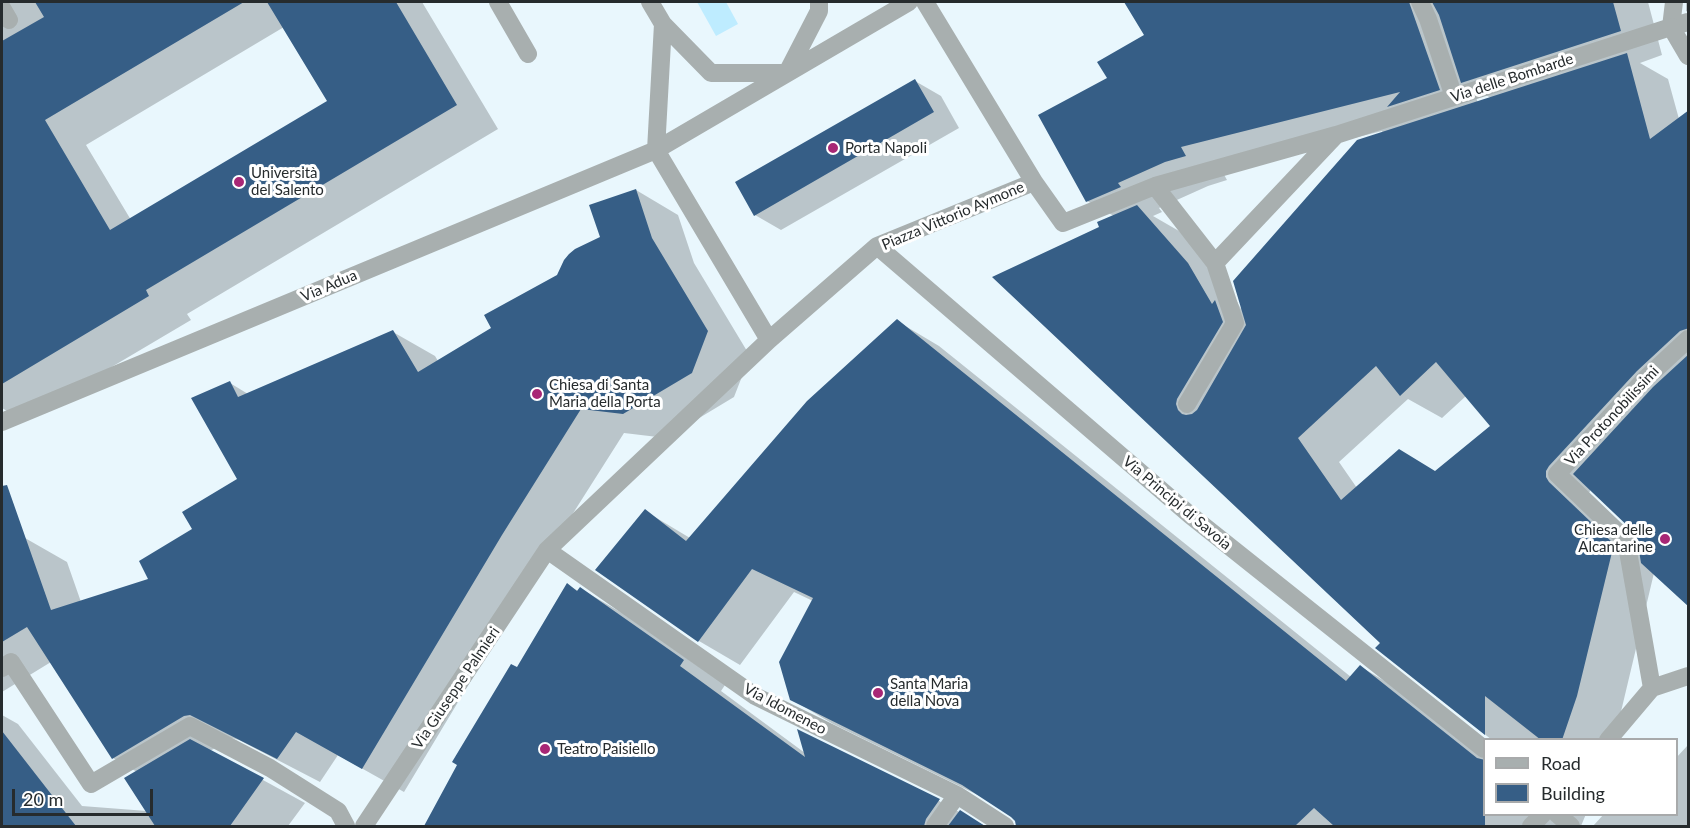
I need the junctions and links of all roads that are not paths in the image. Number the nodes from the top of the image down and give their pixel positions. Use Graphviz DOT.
graph roads {
  1 [pos="498,2"];
  2 [pos="650,2"];
  3 [pos="819,2"];
  4 [pos="909,2"];
  5 [pos="925,2"];
  6 [pos="1420,2"];
  7 [pos="1674,2"];
  8 [pos="663,24"];
  9 [pos="1680,24"];
  10 [pos="528,54"];
  11 [pos="1689,56"];
  12 [pos="788,73"];
  13 [pos="1454,96"];
  14 [pos="1336,135"];
  15 [pos="656,150"];
  16 [pos="1034,182"];
  17 [pos="1155,186"];
  18 [pos="878,246"];
  19 [pos="1215,263"];
  20 [pos="1689,339"];
  21 [pos="769,340"];
  22 [pos="1187,404"];
  23 [pos="2,422"];
  24 [pos="548,550"];
  25 [pos="2,668"];
  26 [pos="1689,676"];
  27 [pos="1652,688"];
  28 [pos="1610,738"];
  29 [pos="1483,746"];
  30 [pos="957,795"];
  31 [pos="1559,816"];
  32 [pos="346,826"];
  33 [pos="364,826"];
  34 [pos="935,826"];
  35 [pos="1005,826"];
  36 [pos="1571,826"];
  1 -- 10 [label="street"];
  2 -- 8 [label="street"];
  3 -- 12 [label="street"];
  4 -- 12 [label="street, Via Adua"];
  5 -- 16 [label="street, Piazza Vittorio Aymone"];
  6 -- 13 [label="street"];
  7 -- 9 [label="street"];
  8 -- 12 [label="street"];
  8 -- 15 [label="street"];
  9 -- 11 [label="street"];
  9 -- 13 [label="street, Via delle Bombarde"];
  12 -- 15 [label="street, Via Adua"];
  13 -- 14 [label="street, Via delle Bombarde"];
  14 -- 17 [label="street, Via delle Bombarde"];
  14 -- 19 [label="street, Via delle Bombarde"];
  15 -- 21 [label="street"];
  15 -- 23 [label="street, Via Adua"];
  16 -- 17 [label="street, Via delle Bombarde"];
  16 -- 18 [label="street, Piazza Vittorio Aymone"];
  17 -- 19 [label="street"];
  18 -- 21 [label="street, Piazza Vittorio Aymone"];
  18 -- 29 [label="street, Via Principi di Savoia"];
  19 -- 22 [label="street"];
  20 -- 27 [label="street, Via Protonobilissimi"];
  21 -- 24 [label="street, Piazza Vittorio Aymone"];
  24 -- 30 [label="street, Via Idomeneo"];
  24 -- 33 [label="street, Via Giuseppe Palmieri"];
  25 -- 32 [label="street"];
  26 -- 27 [label="street"];
  27 -- 28 [label="street"];
  30 -- 34 [label="street"];
  30 -- 35 [label="street, Via Idomeneo"];
  31 -- 36 [label="street"];
}
